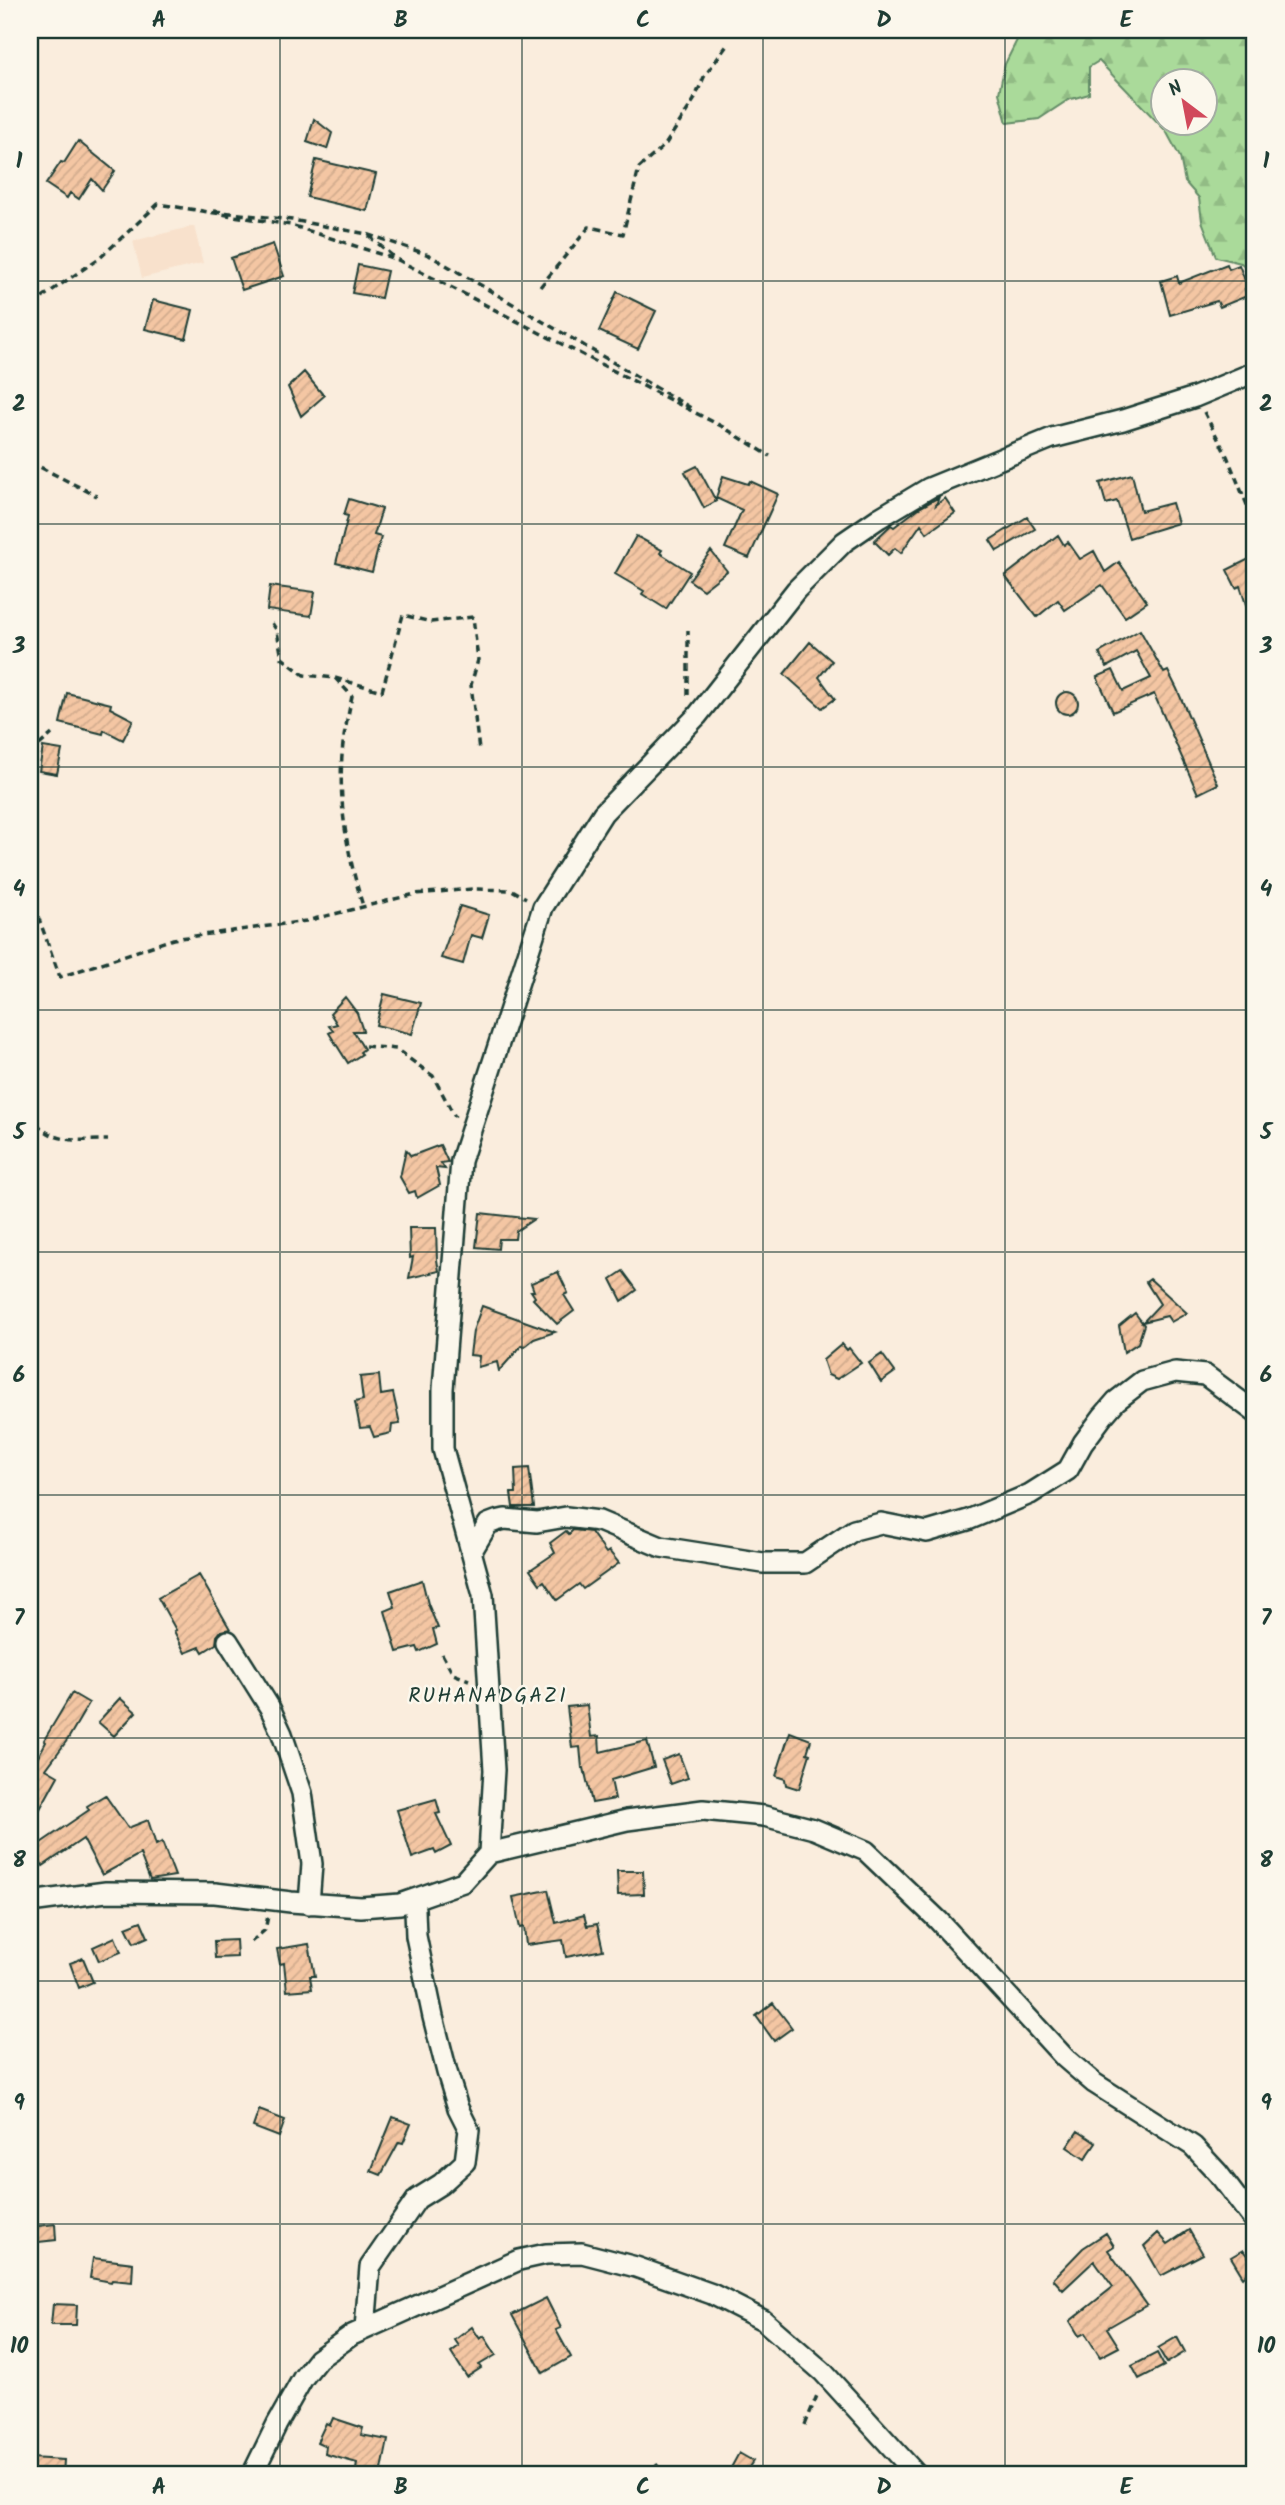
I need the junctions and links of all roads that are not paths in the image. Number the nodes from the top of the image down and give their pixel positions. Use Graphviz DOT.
graph roads {
  1 [pos="1255,372"];
  2 [pos="1255,1412"];
  3 [pos="472,1551"];
  4 [pos="228,1641"];
  5 [pos="489,1853"];
  6 [pos="412,1900"];
  7 [pos="30,1902"];
  8 [pos="309,1904"];
  9 [pos="1255,2222"];
  10 [pos="365,2329"];
  11 [pos="252,2475"];
  12 [pos="917,2475"];
  1 -- 3 [label="street"];
  2 -- 3 [label="street"];
  3 -- 5 [label="street"];
  4 -- 8 [label="street"];
  5 -- 6 [label="street"];
  5 -- 9 [label="street"];
  6 -- 8 [label="street"];
  6 -- 10 [label="street"];
  7 -- 8 [label="street"];
  10 -- 11 [label="street"];
  10 -- 12 [label="street"];
}
